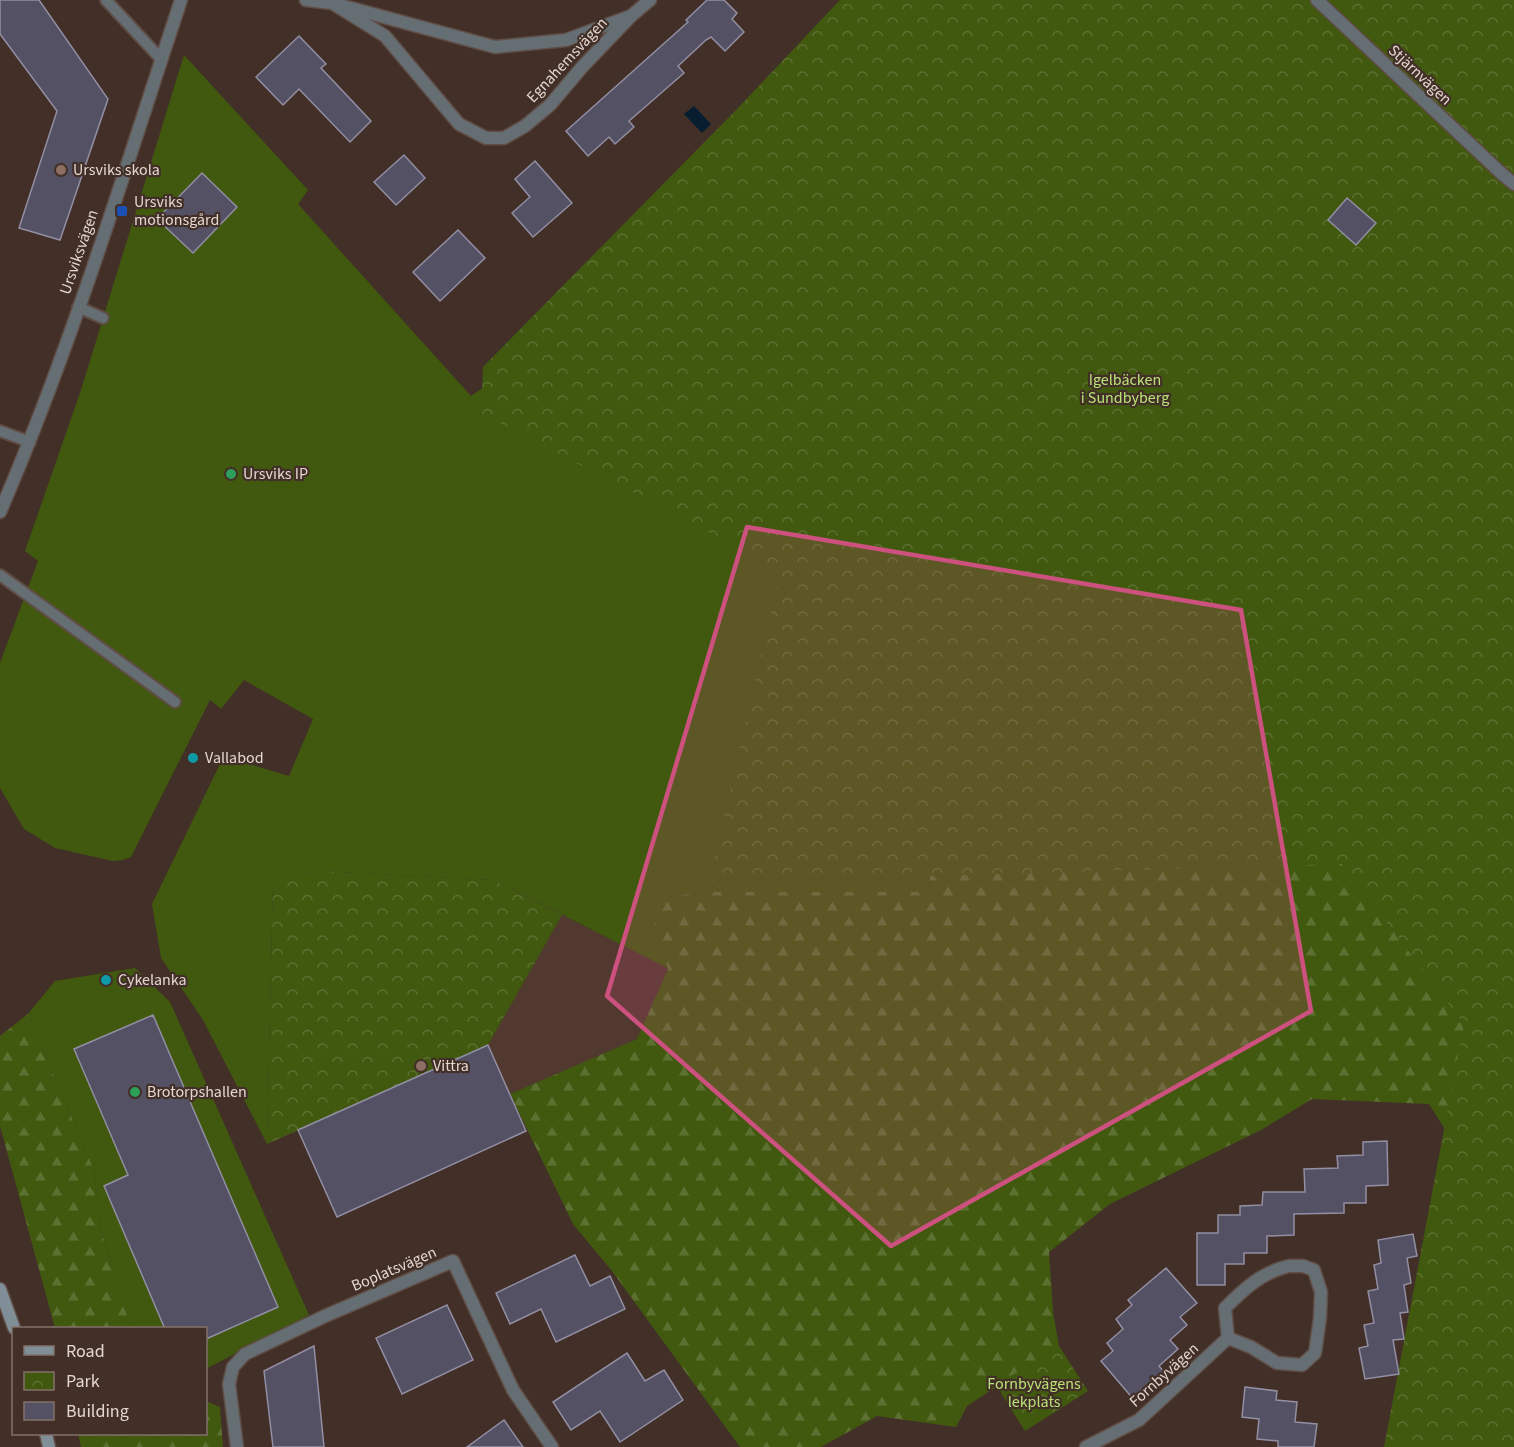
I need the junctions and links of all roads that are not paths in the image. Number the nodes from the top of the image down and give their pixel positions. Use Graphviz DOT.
graph roads {
  1 [pos="106,0"];
  2 [pos="181,0"];
  3 [pos="306,0"];
  4 [pos="650,0"];
  5 [pos="1317,0"];
  6 [pos="332,3"];
  7 [pos="631,16"];
  8 [pos="161,59"];
  9 [pos="1514,184"];
  10 [pos="78,307"];
  11 [pos="103,318"];
  12 [pos="0,431"];
  13 [pos="30,442"];
  14 [pos="0,512"];
  15 [pos="0,575"];
  16 [pos="175,702"];
  17 [pos="0,1289"];
  18 [pos="13,1327"];
  19 [pos="1228,1338"];
  20 [pos="237,1447"];
  21 [pos="552,1447"];
  22 [pos="1086,1447"];
  1 -- 8 [label="lane"];
  2 -- 8 [label="street, Ursviksvägen"];
  3 -- 6 [label="street, Egnahemsvägen"];
  4 -- 7 [label="street, Egnahemsvägen"];
  5 -- 9 [label="street, Stjärnvägen"];
  6 -- 7 [label="street, Egnahemsvägen"];
  6 -- 7 [label="street, Egnahemsvägen"];
  8 -- 10 [label="street, Ursviksvägen"];
  10 -- 11 [label="lane"];
  10 -- 13 [label="street, Ursviksvägen"];
  12 -- 13 [label="lane"];
  13 -- 14 [label="street, Ursviksvägen"];
  15 -- 16 [label="lane"];
  17 -- 18 [label="main road"];
  19 -- 19 [label="street"];
  19 -- 22 [label="street, Fornbyvägen"];
  20 -- 21 [label="street, Boplatsvägen"];
}
